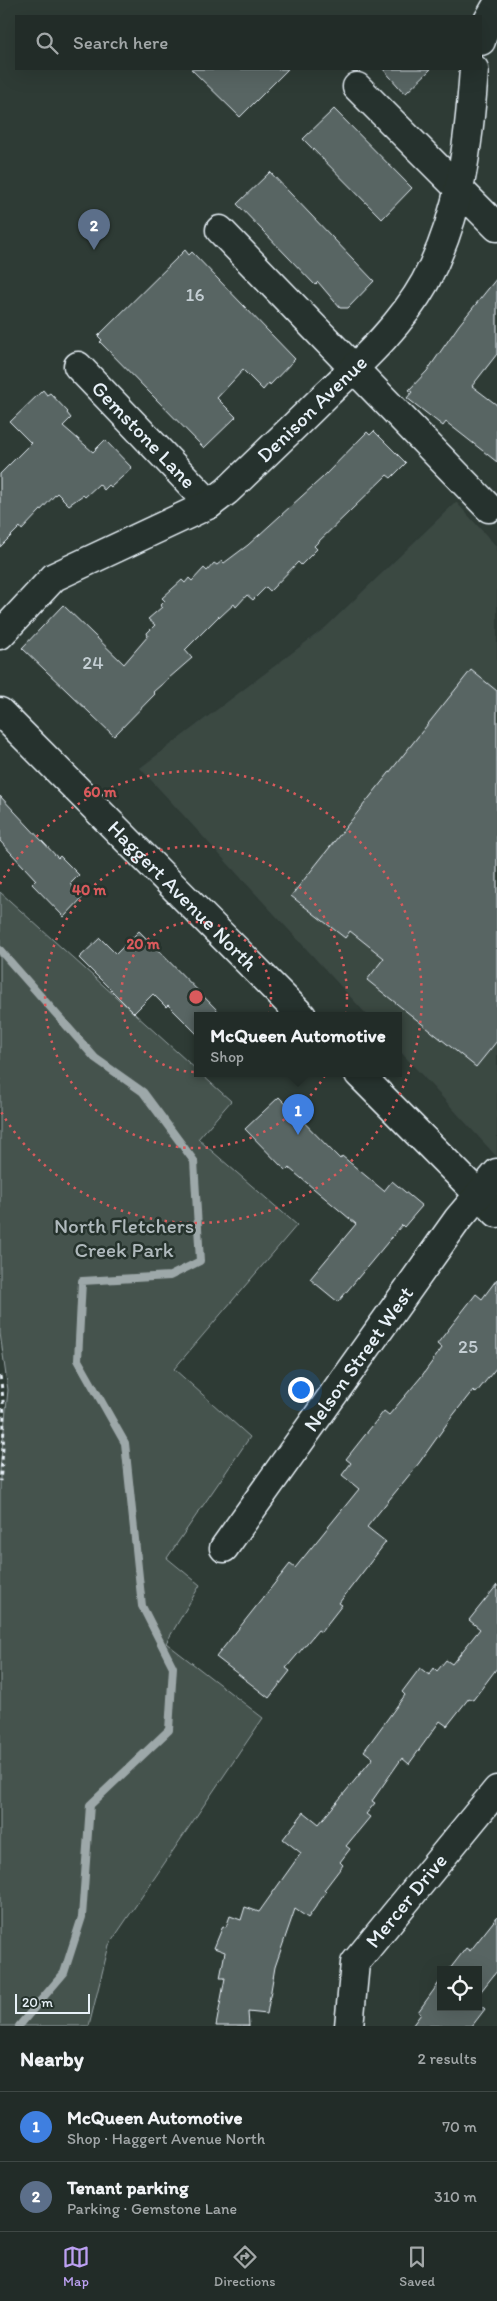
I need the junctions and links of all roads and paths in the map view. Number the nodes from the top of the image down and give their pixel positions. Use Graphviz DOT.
graph roads {
  1 [pos="497,5"];
  2 [pos="482,37"];
  3 [pos="474,70"];
  4 [pos="357,87"];
  5 [pos="459,189"];
  6 [pos="497,227"];
  7 [pos="220,230"];
  8 [pos="78,366"];
  9 [pos="354,368"];
  10 [pos="210,504"];
  11 [pos="489,508"];
  12 [pos="0,635"];
  13 [pos="0,712"];
  14 [pos="298,1012"];
  15 [pos="361,1077"];
  16 [pos="497,1173"];
  17 [pos="488,1204"];
  18 [pos="0,1376"];
  19 [pos="0,1481"];
  20 [pos="224,1548"];
  21 [pos="497,1790"];
  22 [pos="349,2026"];
  1 -- 2 [label="street"];
  3 -- 5 [label="street, Denison Avenue"];
  4 -- 5 [label="street"];
  5 -- 6 [label="street"];
  5 -- 9 [label="street, Denison Avenue"];
  7 -- 9 [label="street"];
  8 -- 10 [label="street, Gemstone Lane"];
  9 -- 10 [label="street, Denison Avenue"];
  9 -- 11 [label="street"];
  10 -- 12 [label="street, Denison Avenue"];
  13 -- 14 [label="street, Haggert Avenue North"];
  15 -- 17 [label="street"];
  16 -- 17 [label="street, Nelson Street West"];
  17 -- 20 [label="street, Nelson Street West"];
  18 -- 19 [label="path"];
  21 -- 22 [label="street, Mercer Drive"];
}
